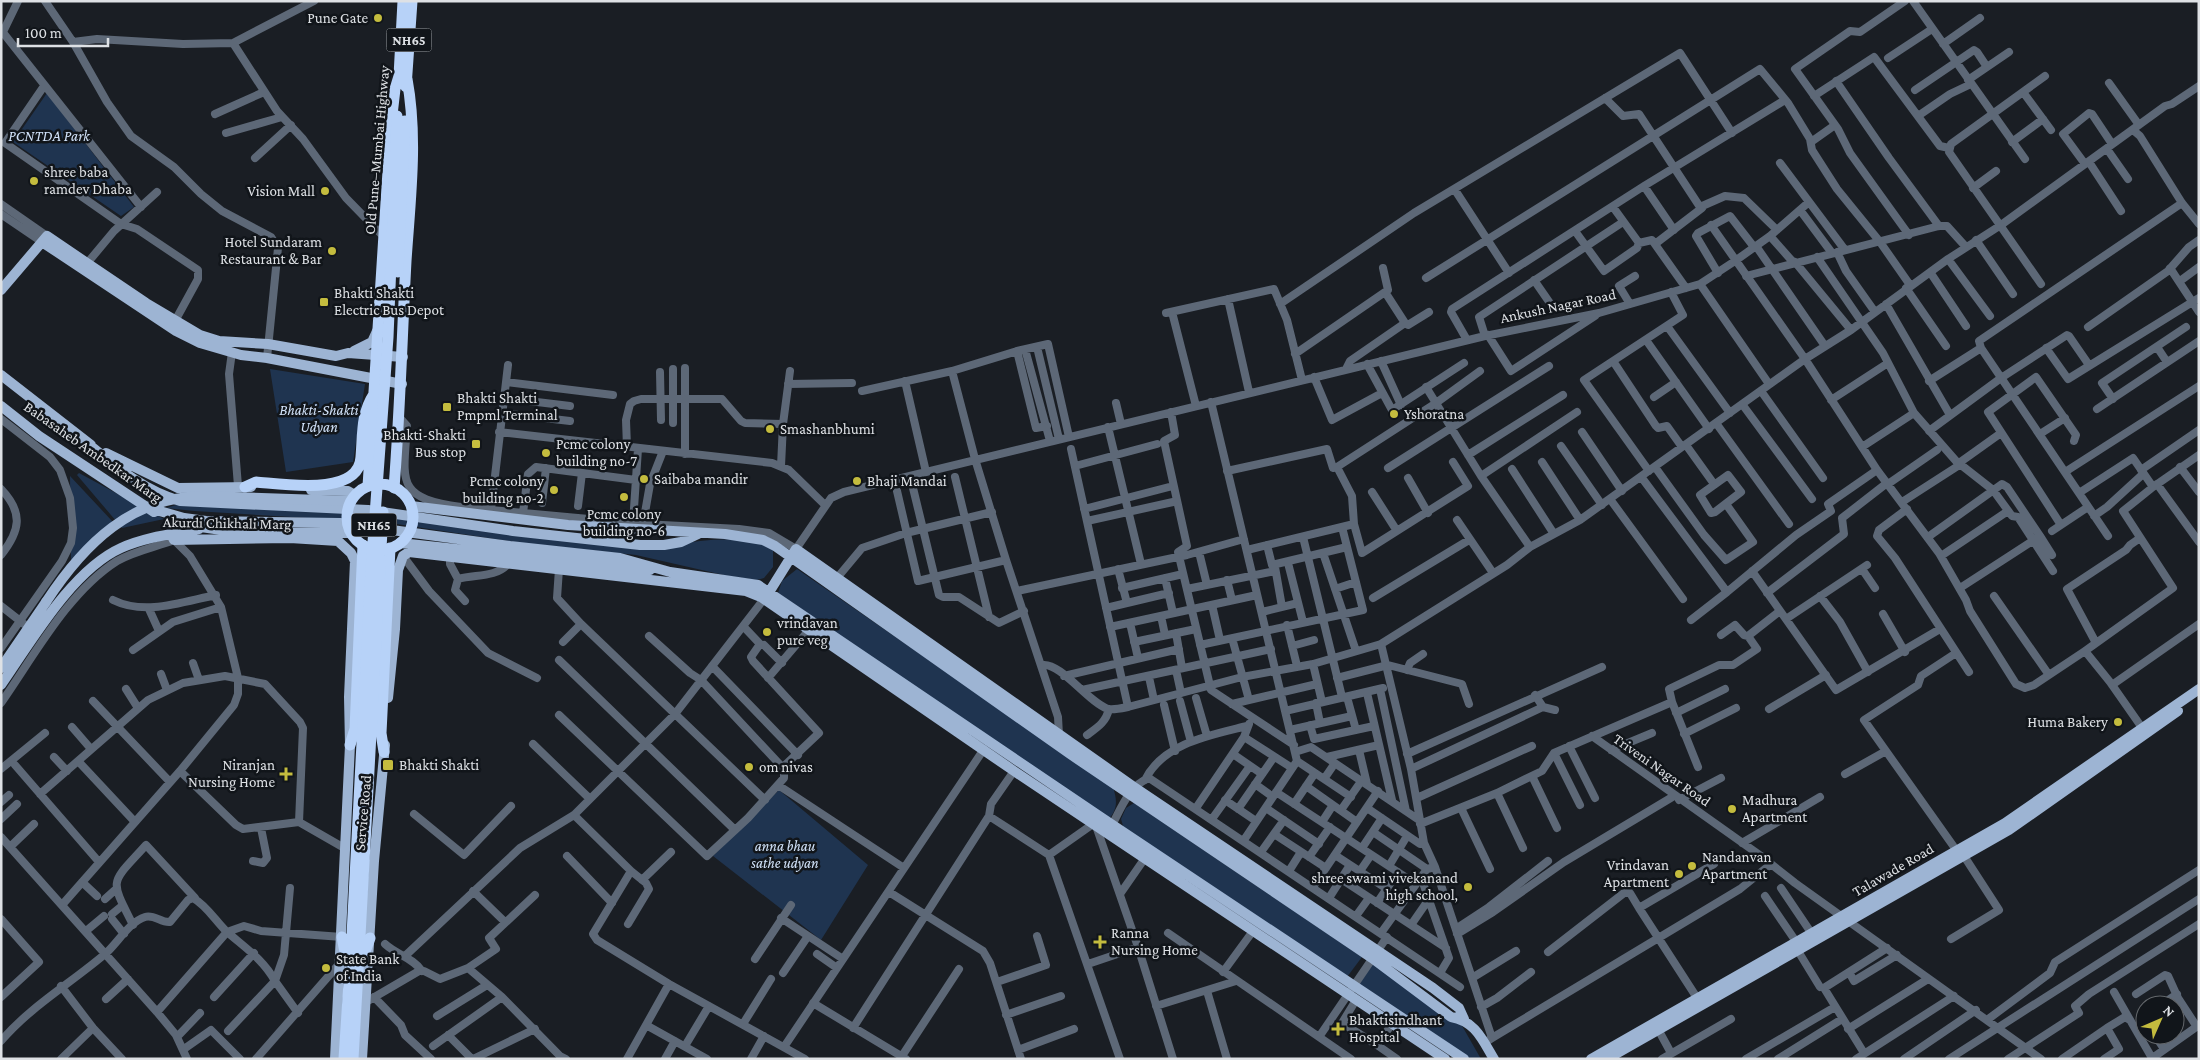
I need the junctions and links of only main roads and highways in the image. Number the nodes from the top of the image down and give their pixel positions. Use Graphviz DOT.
graph roads {
  1 [pos="403,1"];
  2 [pos="412,1"];
  3 [pos="402,78"];
  4 [pos="84,266"];
  5 [pos="1,290"];
  6 [pos="380,326"];
  7 [pos="348,353"];
  8 [pos="375,354"];
  9 [pos="328,355"];
  10 [pos="403,357"];
  11 [pos="326,369"];
  12 [pos="1,375"];
  13 [pos="402,384"];
  14 [pos="374,388"];
  15 [pos="1,406"];
  16 [pos="86,442"];
  17 [pos="368,486"];
  18 [pos="241,487"];
  19 [pos="394,488"];
  20 [pos="353,498"];
  21 [pos="411,506"];
  22 [pos="149,508"];
  23 [pos="202,528"];
  24 [pos="702,532"];
  25 [pos="351,533"];
  26 [pos="173,537"];
  27 [pos="363,545"];
  28 [pos="395,546"];
  29 [pos="793,553"];
  30 [pos="670,572"];
  31 [pos="767,595"];
  32 [pos="37,634"];
  33 [pos="1,668"];
  34 [pos="1,684"];
  35 [pos="2199,689"];
  36 [pos="2199,696"];
  37 [pos="2144,730"];
  38 [pos="350,745"];
  39 [pos="384,752"];
  40 [pos="1131,791"];
  41 [pos="1097,823"];
  42 [pos="1110,829"];
  43 [pos="1846,919"];
  44 [pos="356,936"];
  45 [pos="1798,947"];
  46 [pos="1374,954"];
  47 [pos="349,968"];
  48 [pos="1349,990"];
  49 [pos="1700,1002"];
  50 [pos="1464,1019"];
  51 [pos="349,1043"];
  52 [pos="335,1059"];
  53 [pos="344,1059"];
  54 [pos="353,1059"];
  55 [pos="362,1059"];
  56 [pos="1445,1059"];
  57 [pos="1464,1059"];
  58 [pos="1494,1059"];
  59 [pos="1591,1059"];
  60 [pos="1607,1059"];
  1 -- 3 [label="highway, Old Pune–Mumbai Highway / NH65"];
  2 -- 3 [label="highway, Old Pune–Mumbai Highway / NH65"];
  3 -- 6 [label="highway, Old Pune–Mumbai Highway / NH65"];
  3 -- 10 [label="highway"];
  3 -- 44 [label="highway, NH65, bridge"];
  4 -- 5 [label="main road"];
  4 -- 9 [label="main road"];
  4 -- 11 [label="main road"];
  6 -- 7 [label="main road"];
  6 -- 8 [label="highway, Old Pune–Mumbai Highway"];
  7 -- 8 [label="main road"];
  7 -- 9 [label="main road"];
  8 -- 10 [label="main road"];
  8 -- 14 [label="highway, Old Pune–Mumbai Highway"];
  9 -- 11 [label="main road"];
  10 -- 13 [label="highway"];
  11 -- 14 [label="main road"];
  12 -- 16 [label="main road, Babasaheb Ambedkar Marg"];
  13 -- 14 [label="main road"];
  13 -- 19 [label="highway"];
  14 -- 17 [label="highway, Old Pune–Mumbai Highway"];
  14 -- 18 [label="highway"];
  15 -- 22 [label="main road, Babasaheb Ambedkar Marg"];
  16 -- 18 [label="main road, Babasaheb Ambedkar Marg"];
  16 -- 24 [label="main road"];
  17 -- 19 [label="highway, bridge"];
  17 -- 20 [label="highway, bridge"];
  18 -- 20 [label="main road, Babasaheb Ambedkar Marg"];
  19 -- 21 [label="highway, bridge"];
  20 -- 25 [label="highway, bridge"];
  20 -- 32 [label="main road, bridge"];
  21 -- 24 [label="main road"];
  21 -- 28 [label="highway, bridge"];
  22 -- 23 [label="main road, Babasaheb Ambedkar Marg"];
  22 -- 30 [label="main road"];
  23 -- 25 [label="main road"];
  23 -- 26 [label="main road"];
  24 -- 29 [label="main road"];
  25 -- 27 [label="highway, bridge"];
  26 -- 32 [label="main road, Akurdi Chikhali Marg"];
  26 -- 38 [label="main road, Akurdi Chikhali Marg"];
  27 -- 28 [label="highway, bridge"];
  27 -- 38 [label="highway"];
  28 -- 30 [label="main road"];
  28 -- 39 [label="highway"];
  29 -- 31 [label="main road"];
  29 -- 40 [label="main road"];
  29 -- 40 [label="main road"];
  30 -- 31 [label="main road"];
  31 -- 39 [label="main road, Service Road"];
  31 -- 41 [label="main road"];
  31 -- 41 [label="main road"];
  32 -- 33 [label="main road, Akurdi Chikhali Marg"];
  32 -- 34 [label="main road, Akurdi Chikhali Marg"];
  35 -- 37 [label="main road, Talawade Road"];
  36 -- 37 [label="main road, Talawade Road"];
  37 -- 43 [label="main road, Talawade Road"];
  38 -- 44 [label="main road"];
  39 -- 44 [label="main road, Service Road"];
  40 -- 46 [label="main road"];
  41 -- 42 [label="main road"];
  42 -- 48 [label="main road"];
  42 -- 48 [label="main road"];
  43 -- 45 [label="main road, Talawade Road"];
  43 -- 45 [label="main road, Talawade Road"];
  44 -- 47 [label="highway, NH65"];
  44 -- 47 [label="highway"];
  44 -- 55 [label="main road, Service Road"];
  45 -- 49 [label="main road, Talawade Road"];
  46 -- 50 [label="main road"];
  46 -- 50 [label="main road"];
  47 -- 51 [label="highway, NH65"];
  47 -- 52 [label="main road"];
  48 -- 56 [label="main road"];
  48 -- 57 [label="main road"];
  49 -- 59 [label="main road, Talawade Road"];
  49 -- 60 [label="main road, Talawade Road"];
  50 -- 58 [label="main road"];
  51 -- 53 [label="highway, NH65"];
  51 -- 54 [label="highway, NH65"];
}
